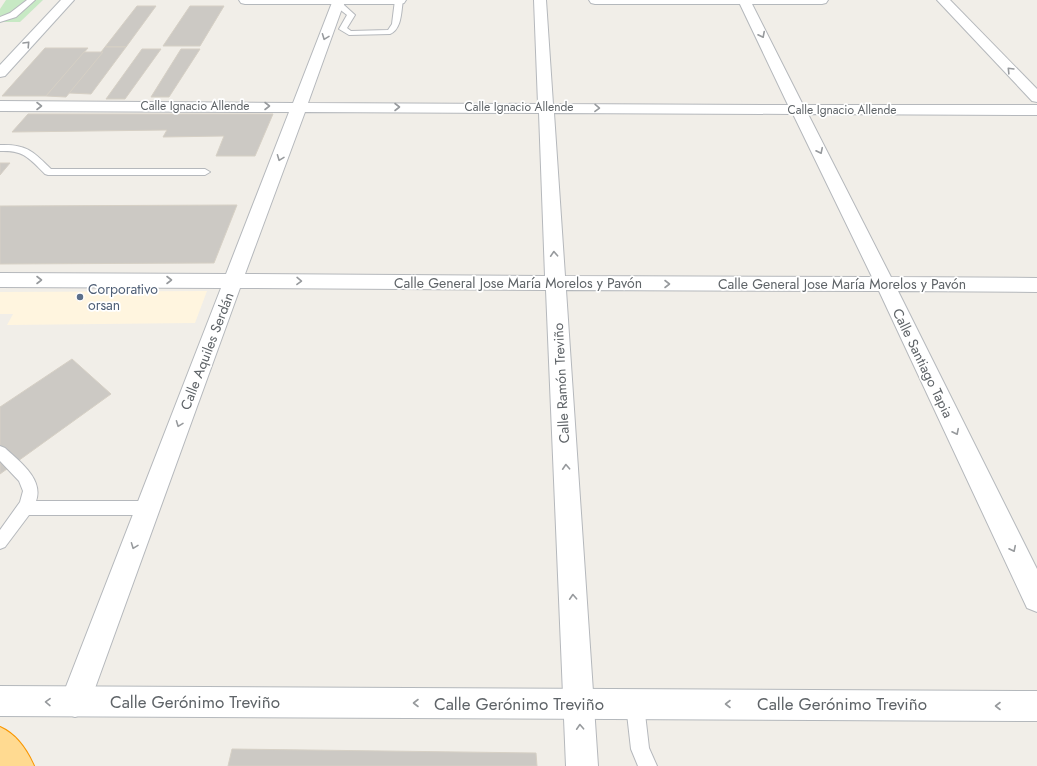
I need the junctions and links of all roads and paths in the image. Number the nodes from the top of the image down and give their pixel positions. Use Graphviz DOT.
graph roads {
  1 [pos="31,0"];
  2 [pos="68,0"];
  3 [pos="245,0"];
  4 [pos="339,0"];
  5 [pos="399,0"];
  6 [pos="540,0"];
  7 [pos="595,0"];
  8 [pos="744,0"];
  9 [pos="822,0"];
  10 [pos="943,0"];
  11 [pos="0,20"];
  12 [pos="0,73"];
  13 [pos="1037,98"];
  14 [pos="0,106"];
  15 [pos="299,106"];
  16 [pos="546,107"];
  17 [pos="799,110"];
  18 [pos="1037,110"];
  19 [pos="0,148"];
  20 [pos="205,172"];
  21 [pos="0,280"];
  22 [pos="234,280"];
  23 [pos="556,284"];
  24 [pos="885,284"];
  25 [pos="1037,285"];
  26 [pos="0,452"];
  27 [pos="25,508"];
  28 [pos="148,508"];
  29 [pos="0,542"];
  30 [pos="1037,598"];
  31 [pos="0,701"];
  32 [pos="75,702"];
  33 [pos="578,704"];
  34 [pos="634,705"];
  35 [pos="1037,706"];
  36 [pos="0,743"];
  37 [pos="18,766"];
  38 [pos="582,766"];
  39 [pos="648,766"];
  1 -- 11 [label="lane"];
  12 -- 2 [label="street, one-way"];
  3 -- 4 [label="street"];
  4 -- 5 [label="street"];
  4 -- 5 [label="lane"];
  4 -- 15 [label="street, Calle Aquiles Serdán, one-way"];
  6 -- 16 [label="street, Calle Ramón Treviño"];
  7 -- 8 [label="street"];
  8 -- 9 [label="street"];
  8 -- 17 [label="street, Calle Santiago Tapia, one-way"];
  13 -- 10 [label="street, one-way"];
  14 -- 15 [label="street, Calle Ignacio Allende, one-way"];
  15 -- 16 [label="street, Calle Ignacio Allende, one-way"];
  15 -- 22 [label="street, Calle Aquiles Serdán, one-way"];
  16 -- 17 [label="street, Calle Ignacio Allende, one-way"];
  23 -- 16 [label="street, Calle Ramón Treviño, one-way"];
  17 -- 18 [label="street, Calle Ignacio Allende"];
  17 -- 24 [label="street, Calle Santiago Tapia, one-way"];
  19 -- 20 [label="lane"];
  21 -- 22 [label="street, Calle General Jose María Morelos y Pavón, one-way"];
  22 -- 23 [label="street, Calle General Jose María Morelos y Pavón, one-way"];
  22 -- 28 [label="street, Calle Aquiles Serdán, one-way"];
  23 -- 24 [label="street, Calle General Jose María Morelos y Pavón, one-way"];
  33 -- 23 [label="street, Calle Ramón Treviño, one-way"];
  24 -- 25 [label="street, Calle General Jose María Morelos y Pavón"];
  24 -- 30 [label="street, Calle Santiago Tapia, one-way"];
  26 -- 27 [label="lane"];
  27 -- 28 [label="lane"];
  27 -- 29 [label="lane"];
  28 -- 32 [label="street, Calle Aquiles Serdán, one-way"];
  32 -- 31 [label="street, Calle Gerónimo Treviño, one-way"];
  33 -- 32 [label="street, Calle Gerónimo Treviño, one-way"];
  33 -- 34 [label="street, Calle Gerónimo Treviño"];
  38 -- 33 [label="street, Calle Ramón Treviño, one-way"];
  35 -- 34 [label="street, Calle Gerónimo Treviño, one-way"];
  34 -- 39 [label="lane"];
  36 -- 37 [label="highway"];
}
